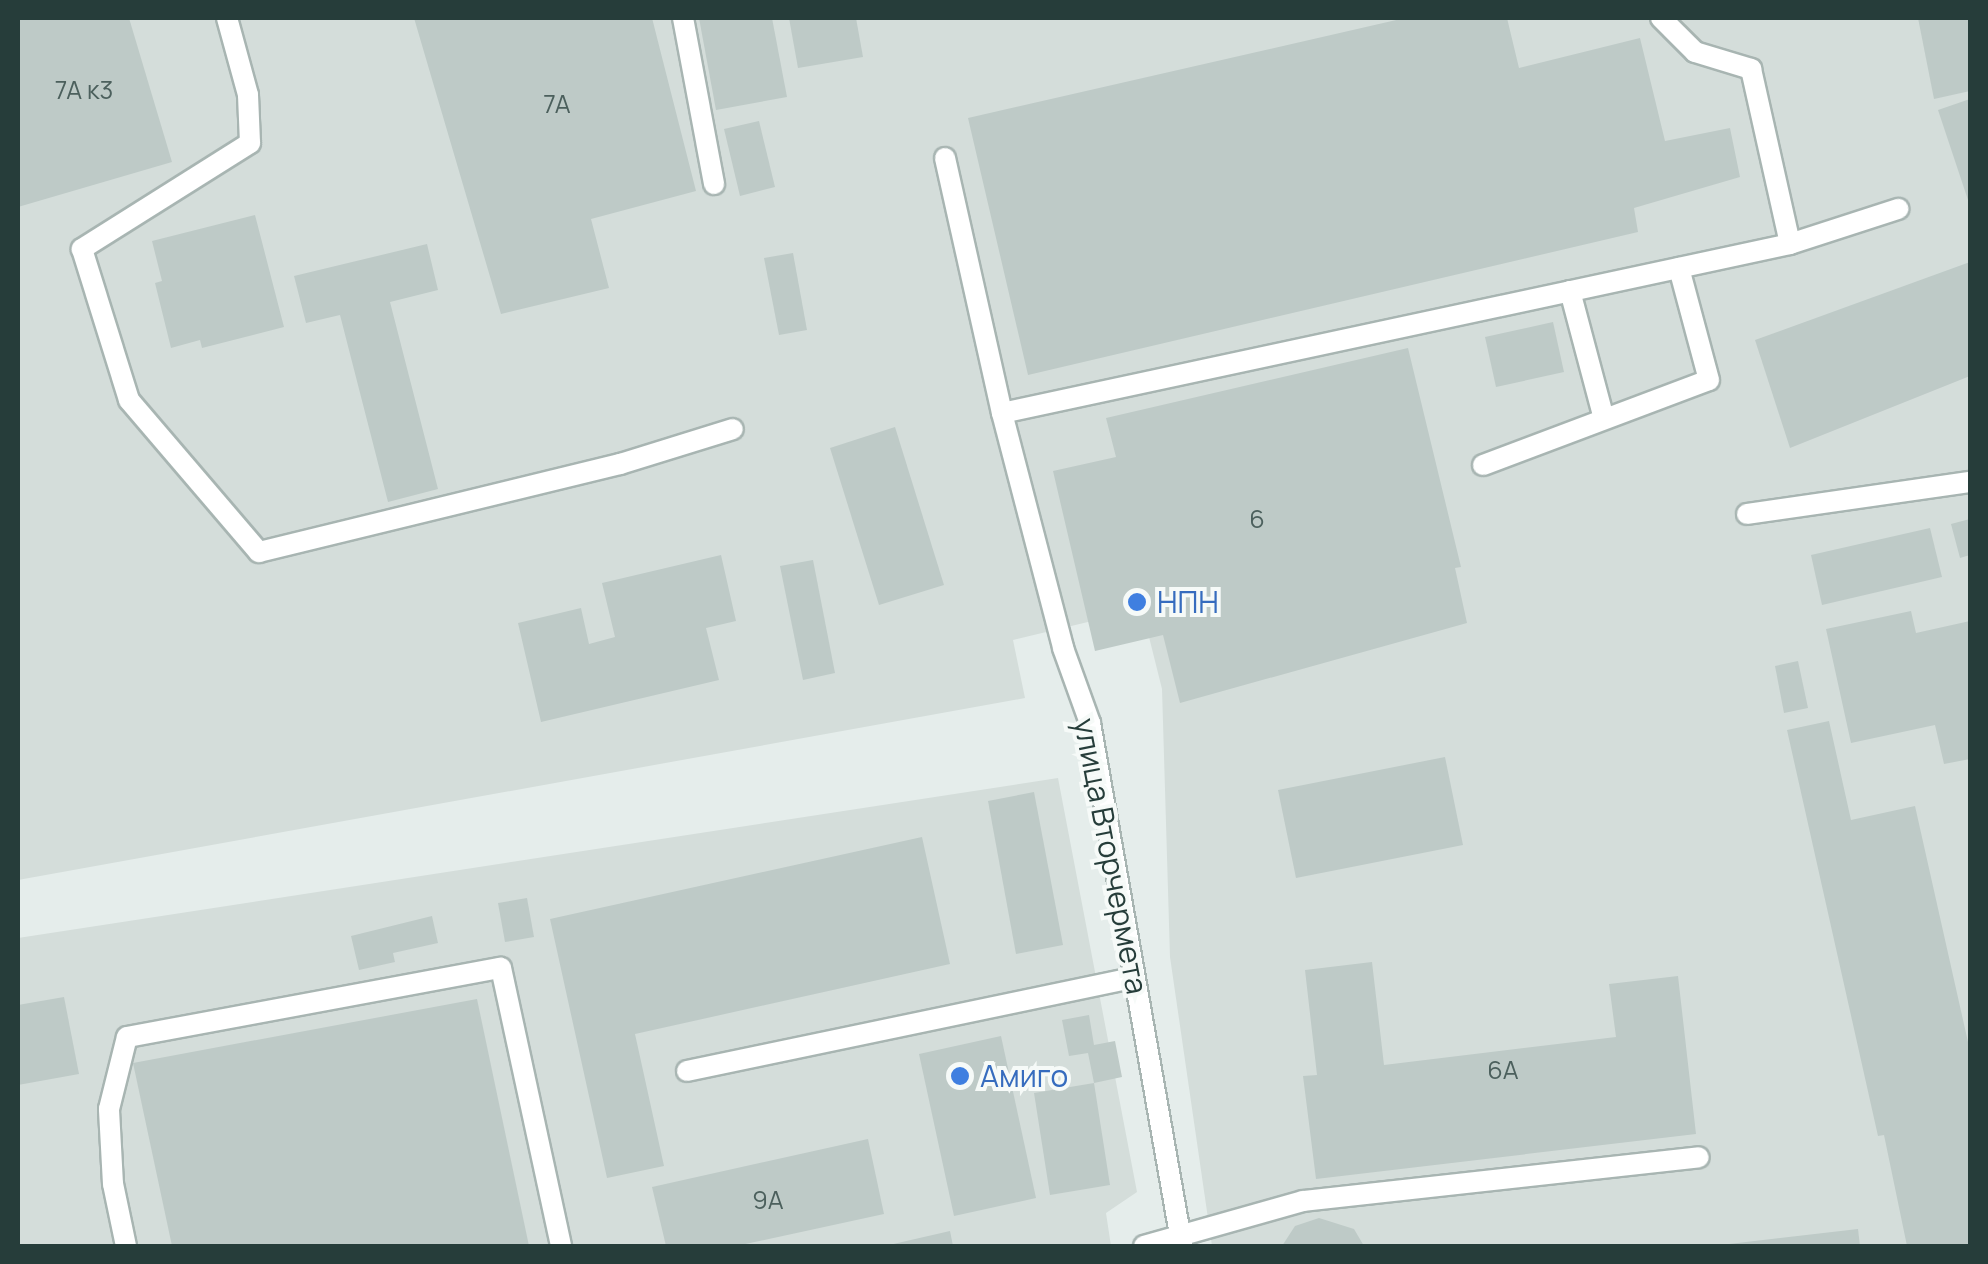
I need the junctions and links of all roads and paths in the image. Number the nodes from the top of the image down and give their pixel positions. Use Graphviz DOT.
graph roads {
  1 [pos="227,18"];
  2 [pos="683,18"];
  3 [pos="1661,18"];
  4 [pos="945,158"];
  5 [pos="714,184"];
  6 [pos="1898,209"];
  7 [pos="1790,244"];
  8 [pos="1679,268"];
  9 [pos="1570,291"];
  10 [pos="1002,413"];
  11 [pos="1604,419"];
  12 [pos="734,429"];
  13 [pos="1483,465"];
  14 [pos="1970,482"];
  15 [pos="1747,514"];
  16 [pos="1134,978"];
  17 [pos="687,1071"];
  18 [pos="1700,1157"];
  19 [pos="1181,1242"];
  20 [pos="126,1246"];
  21 [pos="561,1246"];
  22 [pos="1144,1246"];
  1 -- 12 [label="lane"];
  2 -- 5 [label="lane"];
  3 -- 7 [label="lane"];
  4 -- 10 [label="lane, улица Вторчермета"];
  6 -- 7 [label="lane"];
  7 -- 8 [label="lane"];
  8 -- 9 [label="lane"];
  8 -- 11 [label="lane"];
  9 -- 10 [label="lane"];
  9 -- 11 [label="lane"];
  10 -- 16 [label="lane, улица Вторчермета"];
  11 -- 13 [label="lane"];
  14 -- 15 [label="lane"];
  16 -- 17 [label="lane"];
  16 -- 19 [label="lane, улица Вторчермета"];
  18 -- 19 [label="lane"];
  19 -- 22 [label="lane"];
  20 -- 21 [label="lane"];
}
